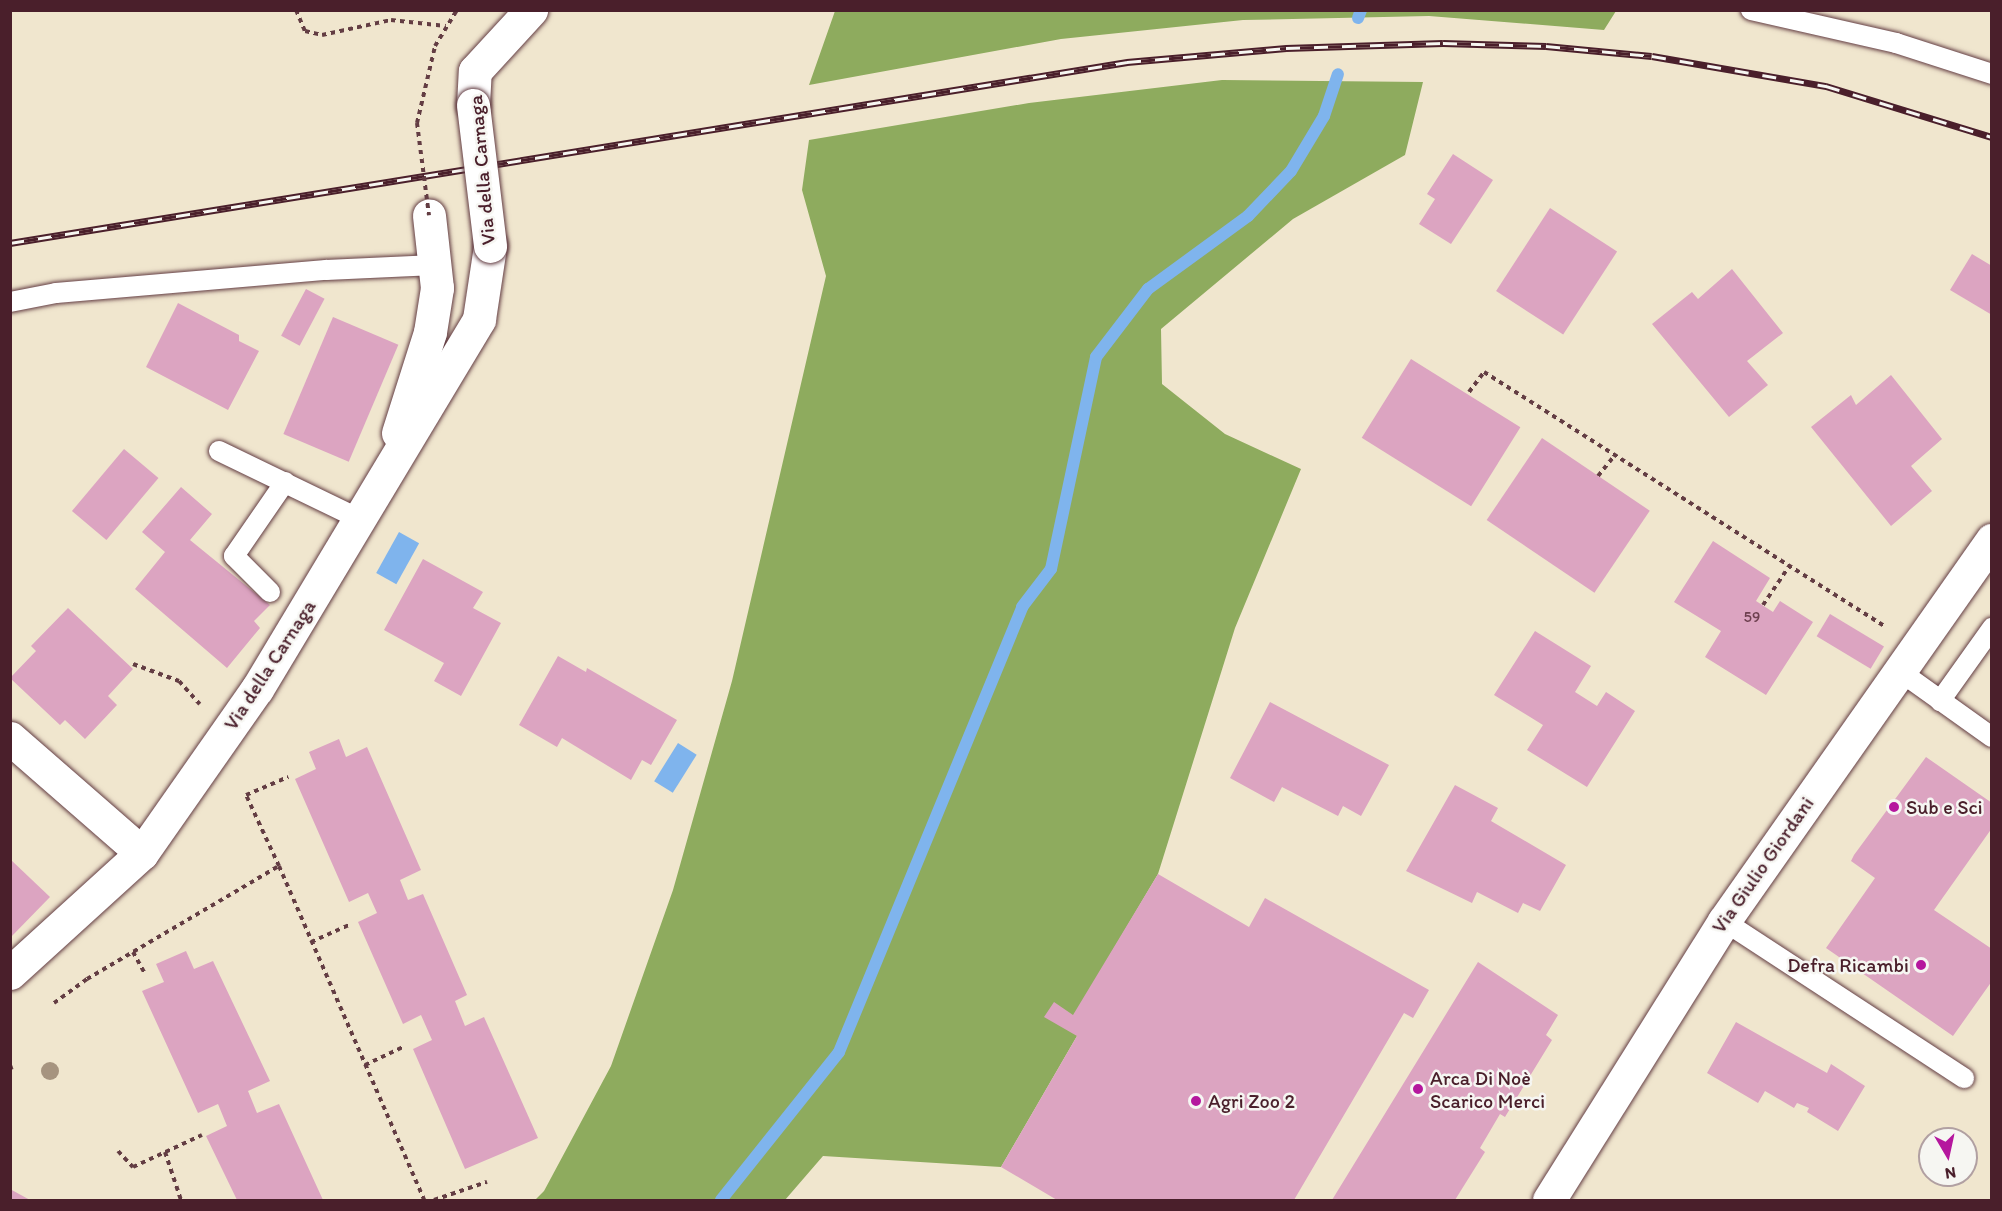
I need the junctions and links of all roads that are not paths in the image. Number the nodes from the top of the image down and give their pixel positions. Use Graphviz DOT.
graph roads {
  1 [pos="1751,10"];
  2 [pos="528,12"];
  3 [pos="1992,74"];
  4 [pos="429,215"];
  5 [pos="488,261"];
  6 [pos="435,265"];
  7 [pos="10,302"];
  8 [pos="219,451"];
  9 [pos="388,471"];
  10 [pos="285,482"];
  11 [pos="362,520"];
  12 [pos="1992,540"];
  13 [pos="270,592"];
  14 [pos="1992,628"];
  15 [pos="1907,658"];
  16 [pos="1940,701"];
  17 [pos="1992,737"];
  18 [pos="10,738"];
  19 [pos="142,853"];
  20 [pos="1724,921"];
  21 [pos="10,973"];
  22 [pos="1965,1078"];
  23 [pos="1549,1200"];
  1 -- 3 [label="lane"];
  2 -- 5 [label="street, Via della Carnaga, bridge"];
  4 -- 6 [label="street, Via della Carnaga"];
  5 -- 6 [label="street, Via della Carnaga"];
  5 -- 9 [label="street, Via della Carnaga"];
  6 -- 7 [label="lane, Via della Carnaga"];
  6 -- 9 [label="street, Via della Carnaga"];
  8 -- 10 [label="lane"];
  9 -- 11 [label="street, Via della Carnaga"];
  10 -- 11 [label="lane"];
  10 -- 13 [label="lane"];
  11 -- 19 [label="street, Via della Carnaga"];
  12 -- 15 [label="street, Via Giulio Giordani"];
  14 -- 16 [label="lane"];
  15 -- 16 [label="lane"];
  15 -- 20 [label="street, Via Giulio Giordani"];
  16 -- 17 [label="lane"];
  18 -- 19 [label="street"];
  19 -- 21 [label="street, Via della Carnaga"];
  20 -- 22 [label="lane"];
  20 -- 23 [label="street, Via Giulio Giordani"];
}
